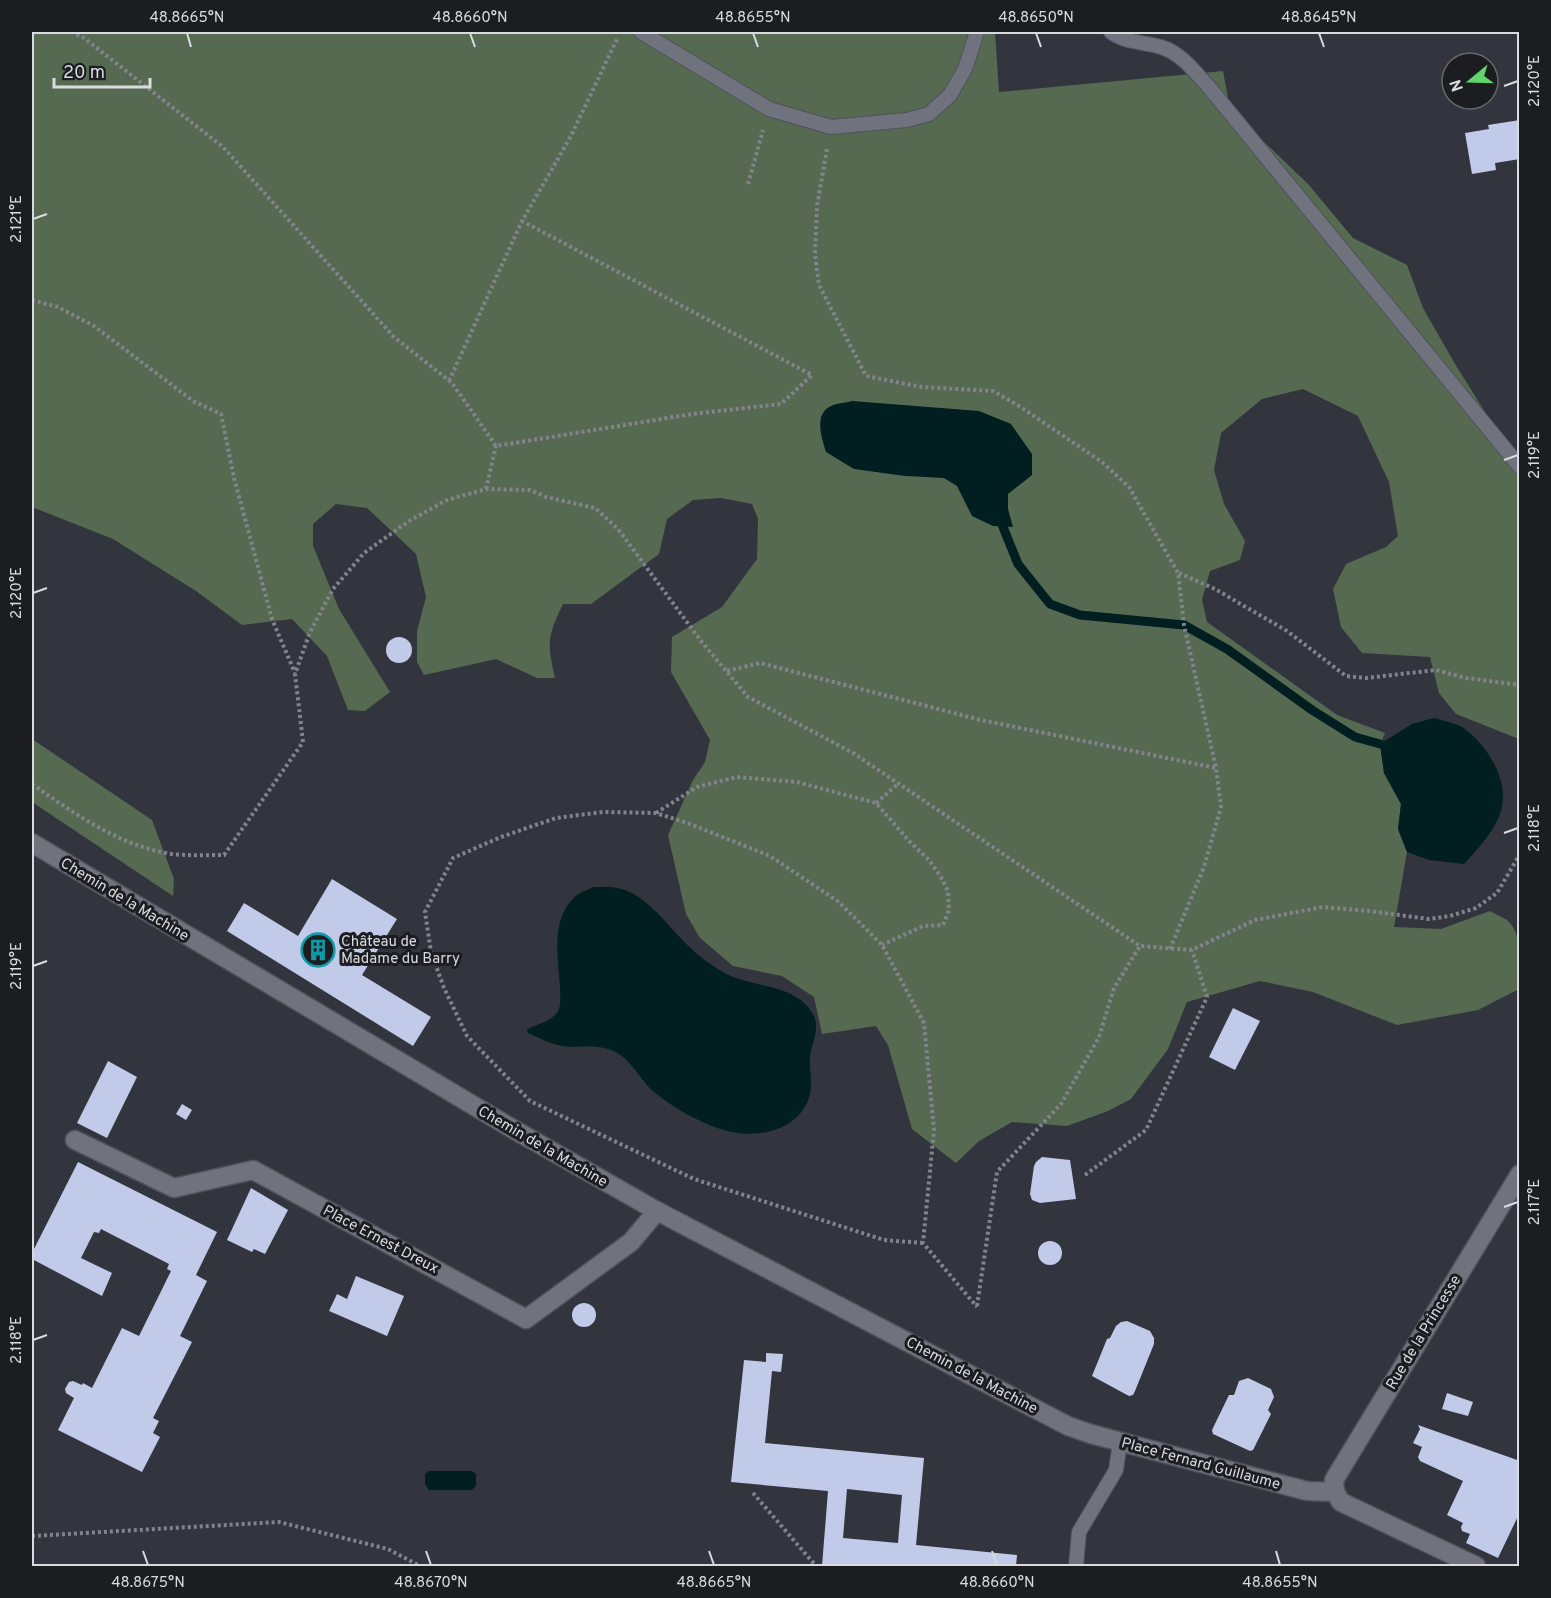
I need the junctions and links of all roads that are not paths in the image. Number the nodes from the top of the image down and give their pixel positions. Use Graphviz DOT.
graph roads {
  1 [pos="641,32"];
  2 [pos="977,32"];
  3 [pos="1111,32"];
  4 [pos="1520,467"];
  5 [pos="32,843"];
  6 [pos="75,1140"];
  7 [pos="1520,1174"];
  8 [pos="657,1211"];
  9 [pos="1068,1426"];
  10 [pos="1120,1442"];
  11 [pos="1335,1492"];
  12 [pos="1076,1566"];
  13 [pos="1476,1566"];
  1 -- 2 [label="lane"];
  3 -- 4 [label="lane"];
  5 -- 8 [label="street, Chemin de la Machine"];
  6 -- 8 [label="street, Place Ernest Dreux"];
  7 -- 11 [label="street, Rue de la Princesse"];
  8 -- 9 [label="street, Chemin de la Machine"];
  9 -- 10 [label="street, Place Fernard Guillaume"];
  10 -- 11 [label="street, Place Fernard Guillaume"];
  10 -- 12 [label="lane"];
  11 -- 13 [label="street"];
}
